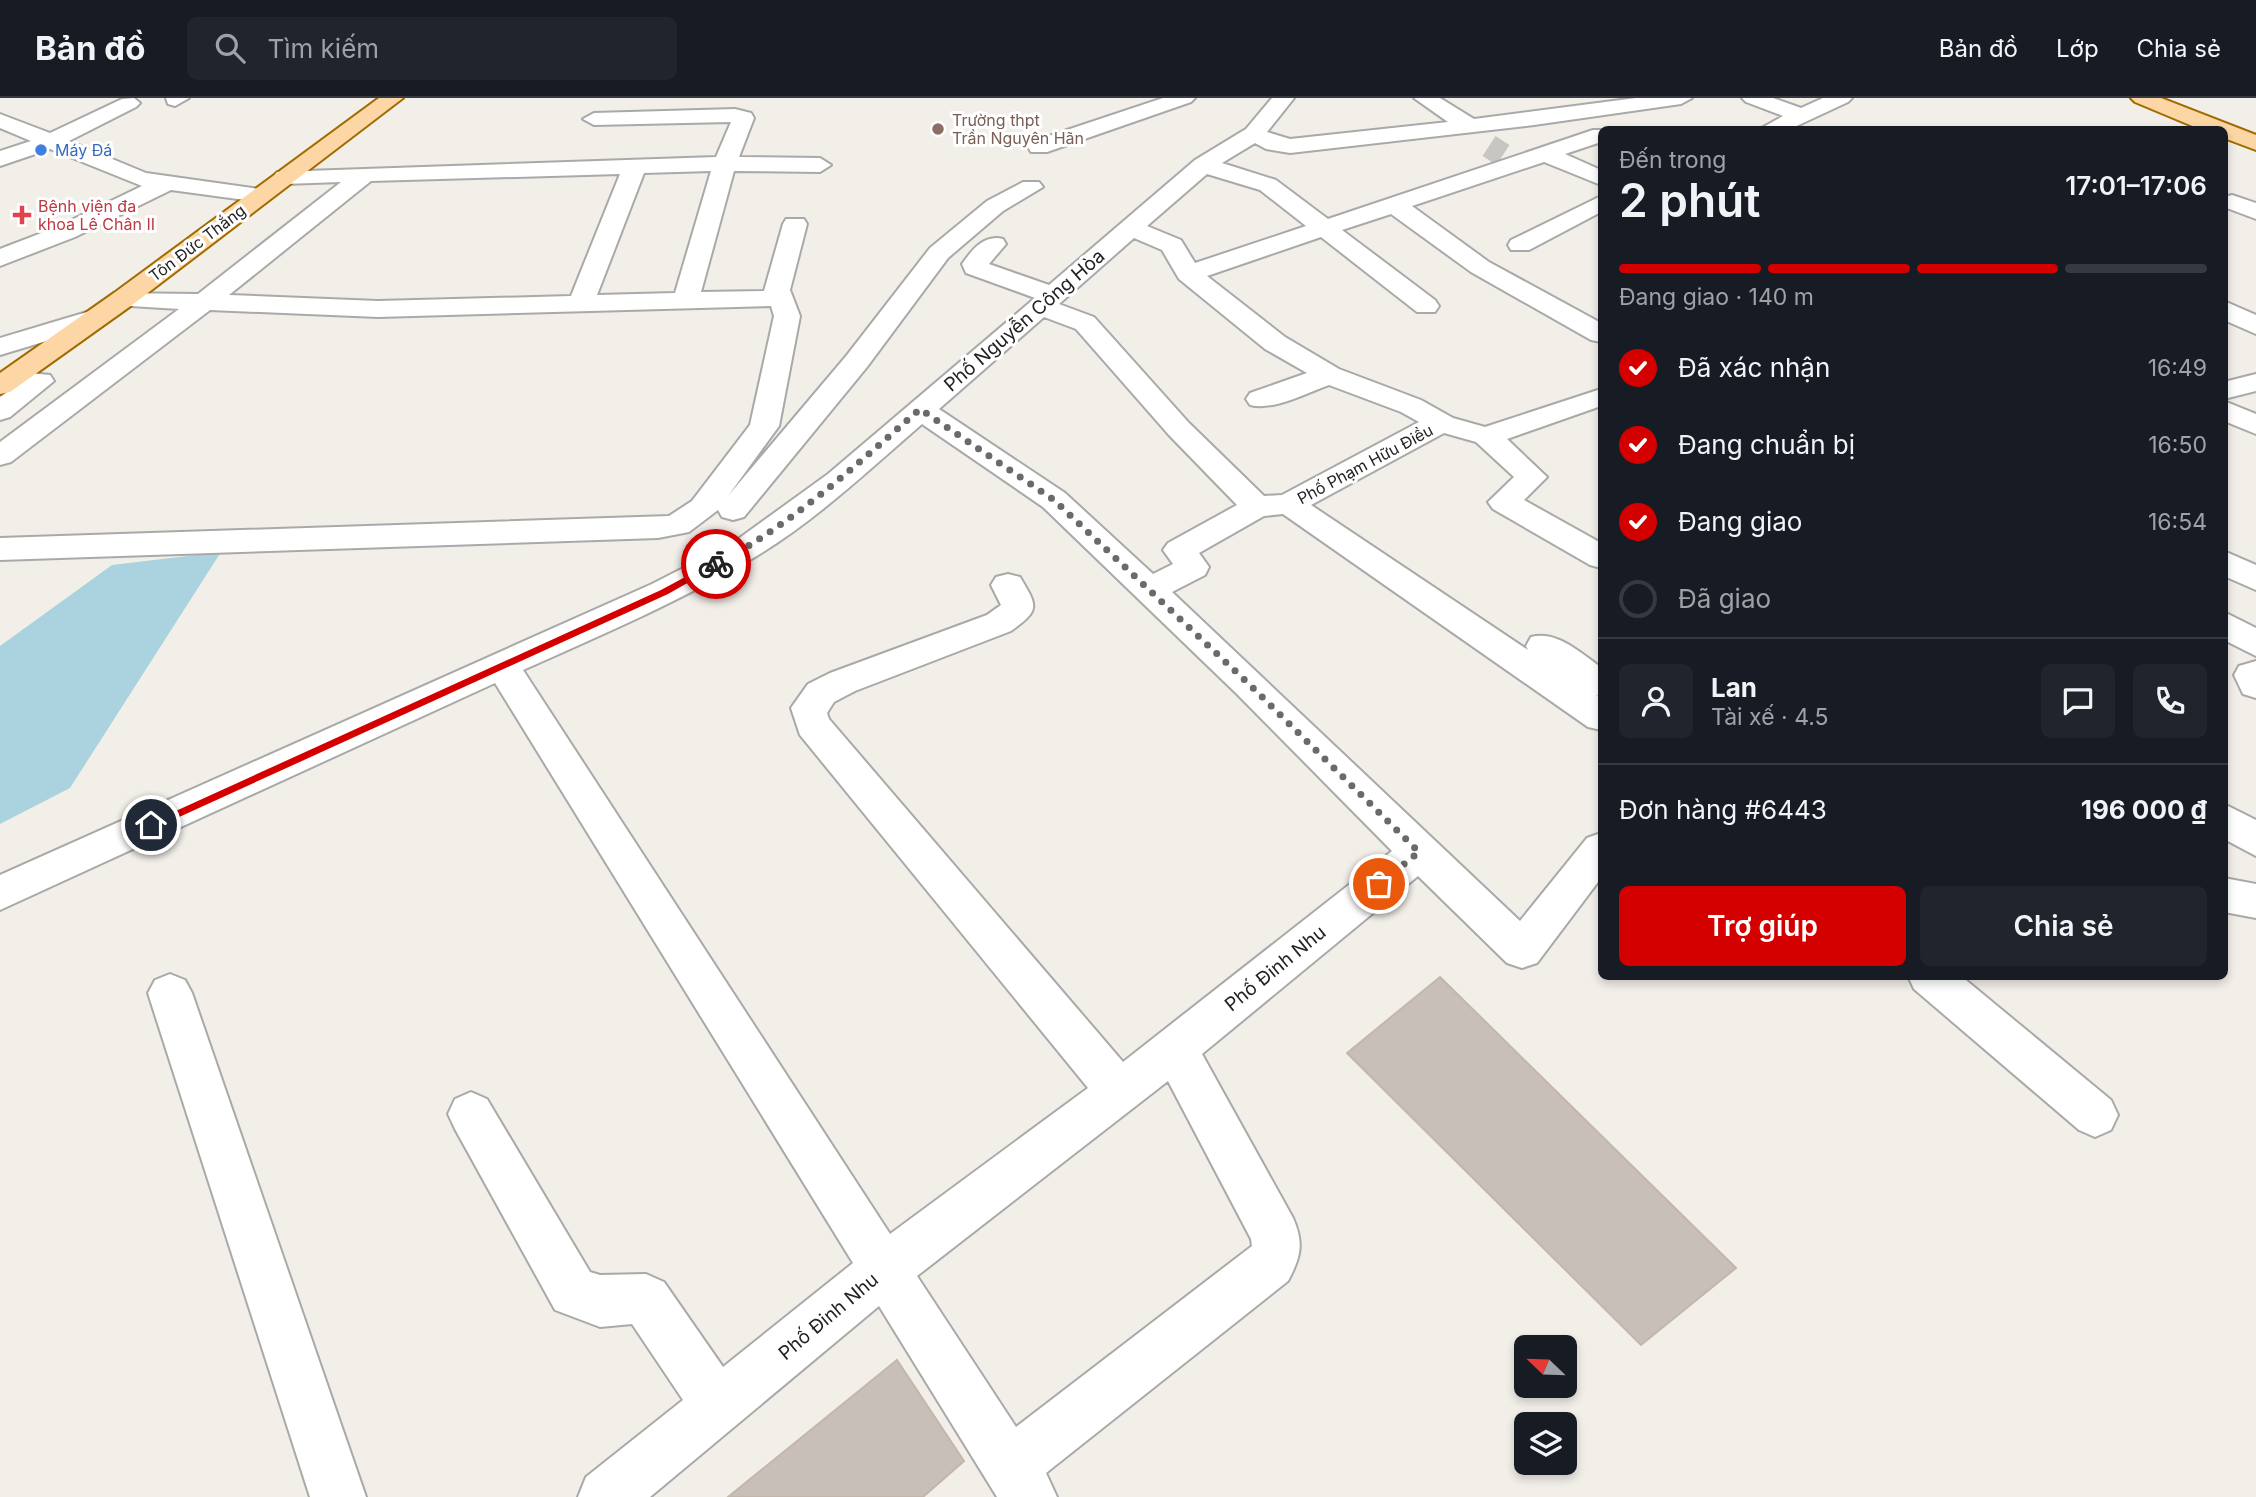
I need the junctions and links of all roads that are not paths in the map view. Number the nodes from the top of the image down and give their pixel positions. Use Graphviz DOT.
graph roads {
  1 [pos="392,98"];
  2 [pos="1184,98"];
  3 [pos="1283,98"];
  4 [pos="1425,98"];
  5 [pos="1753,98"];
  6 [pos="1841,98"];
  7 [pos="2142,98"];
  8 [pos="1676,99"];
  9 [pos="129,103"];
  10 [pos="3,115"];
  11 [pos="594,119"];
  12 [pos="1786,125"];
  13 [pos="1621,126"];
  14 [pos="2212,126"];
  15 [pos="1466,127"];
  16 [pos="1254,134"];
  17 [pos="1598,137"];
  18 [pos="49,142"];
  19 [pos="1039,147"];
  20 [pos="1503,155"];
  21 [pos="1547,155"];
  22 [pos="0,159"];
  23 [pos="725,164"];
  24 [pos="820,165"];
  25 [pos="1203,165"];
  26 [pos="635,166"];
  27 [pos="365,174"];
  28 [pos="285,177"];
  29 [pos="1598,177"];
  30 [pos="165,184"];
  31 [pos="1031,187"];
  32 [pos="259,195"];
  33 [pos="2232,202"];
  34 [pos="1393,204"];
  35 [pos="1598,205"];
  36 [pos="794,224"];
  37 [pos="2254,227"];
  38 [pos="1131,228"];
  39 [pos="1322,229"];
  40 [pos="995,244"];
  41 [pos="1520,245"];
  42 [pos="0,258"];
  43 [pos="1188,274"];
  44 [pos="778,298"];
  45 [pos="123,299"];
  46 [pos="2256,299"];
  47 [pos="686,300"];
  48 [pos="1046,300"];
  49 [pos="581,303"];
  50 [pos="202,304"];
  51 [pos="2228,305"];
  52 [pos="1426,306"];
  53 [pos="2228,309"];
  54 [pos="97,317"];
  55 [pos="2256,326"];
  56 [pos="1598,332"];
  57 [pos="0,347"];
  58 [pos="1329,375"];
  59 [pos="2256,382"];
  60 [pos="5,383"];
  61 [pos="2228,390"];
  62 [pos="1260,398"];
  63 [pos="1598,402"];
  64 [pos="920,409"];
  65 [pos="0,411"];
  66 [pos="2228,413"];
  67 [pos="1443,424"];
  68 [pos="2256,425"];
  69 [pos="1486,436"];
  70 [pos="0,456"];
  71 [pos="1289,504"];
  72 [pos="1257,507"];
  73 [pos="0,549"];
  74 [pos="1598,555"];
  75 [pos="2228,564"];
  76 [pos="2256,579"];
  77 [pos="1007,586"];
  78 [pos="1149,590"];
  79 [pos="664,592"];
  80 [pos="2228,626"];
  81 [pos="2256,644"];
  82 [pos="1543,646"];
  83 [pos="502,666"];
  84 [pos="2256,674"];
  85 [pos="1598,682"];
  86 [pos="2256,685"];
  87 [pos="1598,715"];
  88 [pos="2228,822"];
  89 [pos="2256,839"];
  90 [pos="1419,852"];
  91 [pos="1598,853"];
  92 [pos="0,893"];
  93 [pos="2228,896"];
  94 [pos="2256,901"];
  95 [pos="1933,980"];
  96 [pos="170,993"];
  97 [pos="1175,1049"];
  98 [pos="1119,1091"];
  99 [pos="471,1114"];
  100 [pos="2095,1115"];
  101 [pos="884,1270"];
  102 [pos="719,1407"];
  103 [pos="1020,1481"];
  104 [pos="338,1497"];
  105 [pos="606,1497"];
  1 -- 28 [label="main road, Tôn Đức Thắng"];
  2 -- 19 [label="street"];
  3 -- 16 [label="street, Phố Nguyễn Công Hòa"];
  4 -- 15 [label="street"];
  5 -- 12 [label="street"];
  6 -- 12 [label="street"];
  7 -- 14 [label="main road"];
  8 -- 13 [label="street"];
  8 -- 15 [label="street"];
  9 -- 18 [label="street"];
  10 -- 18 [label="street"];
  11 -- 23 [label="street"];
  15 -- 16 [label="street"];
  15 -- 20 [label="street"];
  16 -- 25 [label="street, Phố Nguyễn Công Hòa"];
  17 -- 21 [label="street"];
  18 -- 22 [label="street"];
  18 -- 30 [label="street"];
  20 -- 21 [label="street"];
  20 -- 34 [label="street"];
  21 -- 29 [label="street"];
  23 -- 24 [label="street"];
  23 -- 26 [label="street"];
  23 -- 47 [label="street"];
  25 -- 38 [label="street, Phố Nguyễn Công Hòa"];
  25 -- 39 [label="street"];
  26 -- 27 [label="street"];
  26 -- 49 [label="street"];
  27 -- 28 [label="street"];
  27 -- 50 [label="street"];
  28 -- 32 [label="main road, Tôn Đức Thắng"];
  30 -- 32 [label="street"];
  30 -- 42 [label="street"];
  31 -- 79 [label="street"];
  32 -- 45 [label="main road, Tôn Đức Thắng"];
  33 -- 37 [label="street"];
  34 -- 39 [label="street"];
  34 -- 56 [label="street"];
  35 -- 41 [label="street"];
  36 -- 44 [label="street"];
  38 -- 43 [label="street"];
  38 -- 48 [label="street, Phố Nguyễn Công Hòa"];
  39 -- 43 [label="street"];
  39 -- 52 [label="street"];
  40 -- 48 [label="street"];
  43 -- 58 [label="street"];
  44 -- 47 [label="street"];
  44 -- 73 [label="street"];
  45 -- 50 [label="street"];
  45 -- 54 [label="main road, Tôn Đức Thắng"];
  46 -- 51 [label="street"];
  47 -- 49 [label="street"];
  48 -- 64 [label="street, Phố Nguyễn Công Hòa"];
  48 -- 72 [label="street"];
  49 -- 50 [label="street"];
  50 -- 70 [label="street"];
  53 -- 55 [label="street"];
  54 -- 57 [label="street"];
  54 -- 60 [label="main road, Tôn Đức Thắng"];
  58 -- 62 [label="street"];
  58 -- 67 [label="street"];
  59 -- 61 [label="street"];
  60 -- 65 [label="street"];
  63 -- 69 [label="street"];
  64 -- 78 [label="street"];
  64 -- 79 [label="street, Phố Nguyễn Công Hòa"];
  66 -- 68 [label="street"];
  67 -- 69 [label="street, Phố Phạm Hữu Điều"];
  67 -- 71 [label="street, Phố Phạm Hữu Điều"];
  69 -- 74 [label="street"];
  71 -- 72 [label="street"];
  71 -- 87 [label="street"];
  72 -- 78 [label="street"];
  75 -- 76 [label="street"];
  77 -- 98 [label="street"];
  78 -- 90 [label="street"];
  79 -- 83 [label="street, Phố Nguyễn Công Hòa"];
  80 -- 81 [label="street"];
  82 -- 85 [label="street"];
  83 -- 92 [label="street, Phố Nguyễn Công Hòa"];
  83 -- 101 [label="street"];
  84 -- 86 [label="street"];
  88 -- 89 [label="street"];
  90 -- 91 [label="street"];
  90 -- 97 [label="street, Phố Đinh Nhu"];
  93 -- 94 [label="street"];
  95 -- 100 [label="street"];
  96 -- 104 [label="street"];
  97 -- 98 [label="street, Phố Đinh Nhu"];
  97 -- 103 [label="street"];
  98 -- 101 [label="street, Phố Đinh Nhu"];
  99 -- 102 [label="street"];
  101 -- 102 [label="street, Phố Đinh Nhu"];
  101 -- 103 [label="street"];
  102 -- 105 [label="street, Phố Đinh Nhu"];
}
